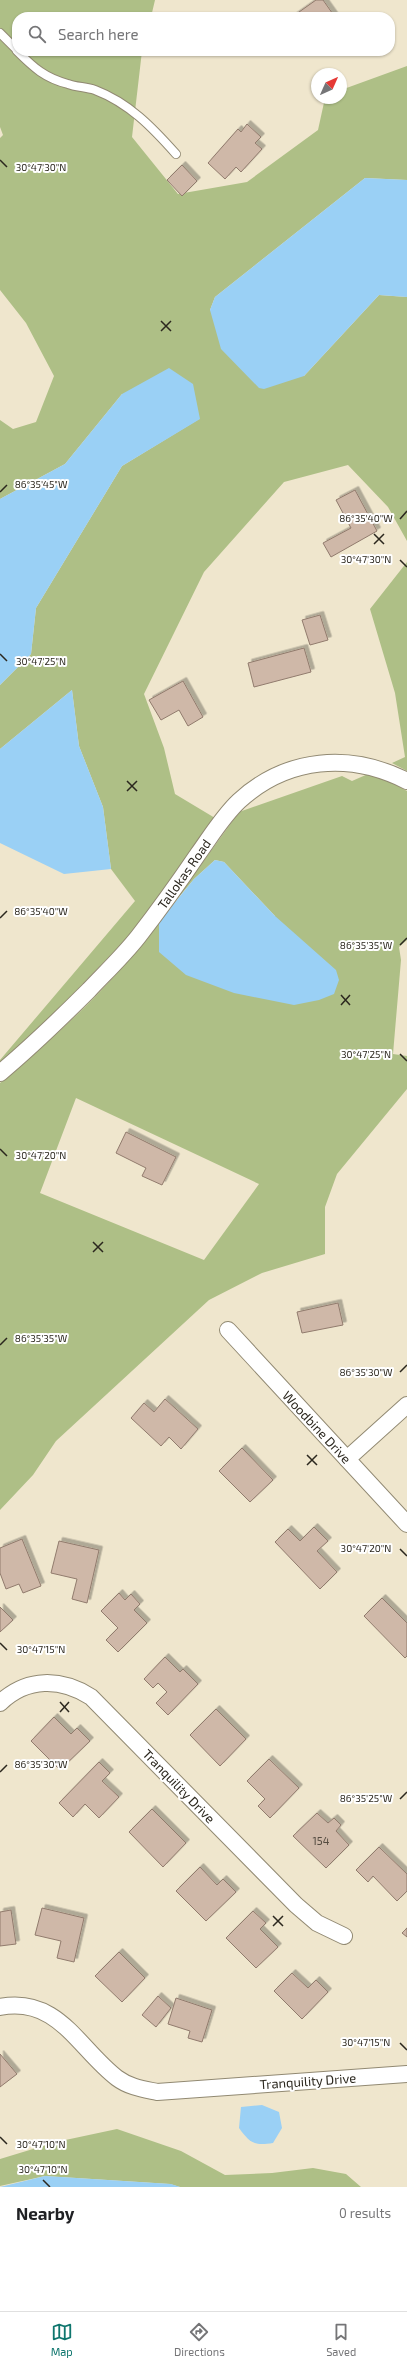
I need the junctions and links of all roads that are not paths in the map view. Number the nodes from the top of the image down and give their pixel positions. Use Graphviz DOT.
graph roads {
  1 [pos="0,33"];
  2 [pos="12,46"];
  3 [pos="22,56"];
  4 [pos="176,154"];
  5 [pos="407,781"];
  6 [pos="0,1073"];
  7 [pos="228,1330"];
  8 [pos="407,1405"];
  9 [pos="347,1459"];
  10 [pos="407,1524"];
  11 [pos="0,1703"];
  12 [pos="344,1936"];
  13 [pos="0,2007"];
  14 [pos="407,2074"];
  1 -- 2 [label="lane"];
  3 -- 4 [label="lane"];
  5 -- 6 [label="street, Tallokas Road"];
  7 -- 9 [label="street, Woodbine Drive"];
  8 -- 9 [label="street"];
  9 -- 10 [label="street, Woodbine Drive"];
  11 -- 12 [label="street, Tranquility Drive"];
  13 -- 14 [label="street, Tranquility Drive"];
}
